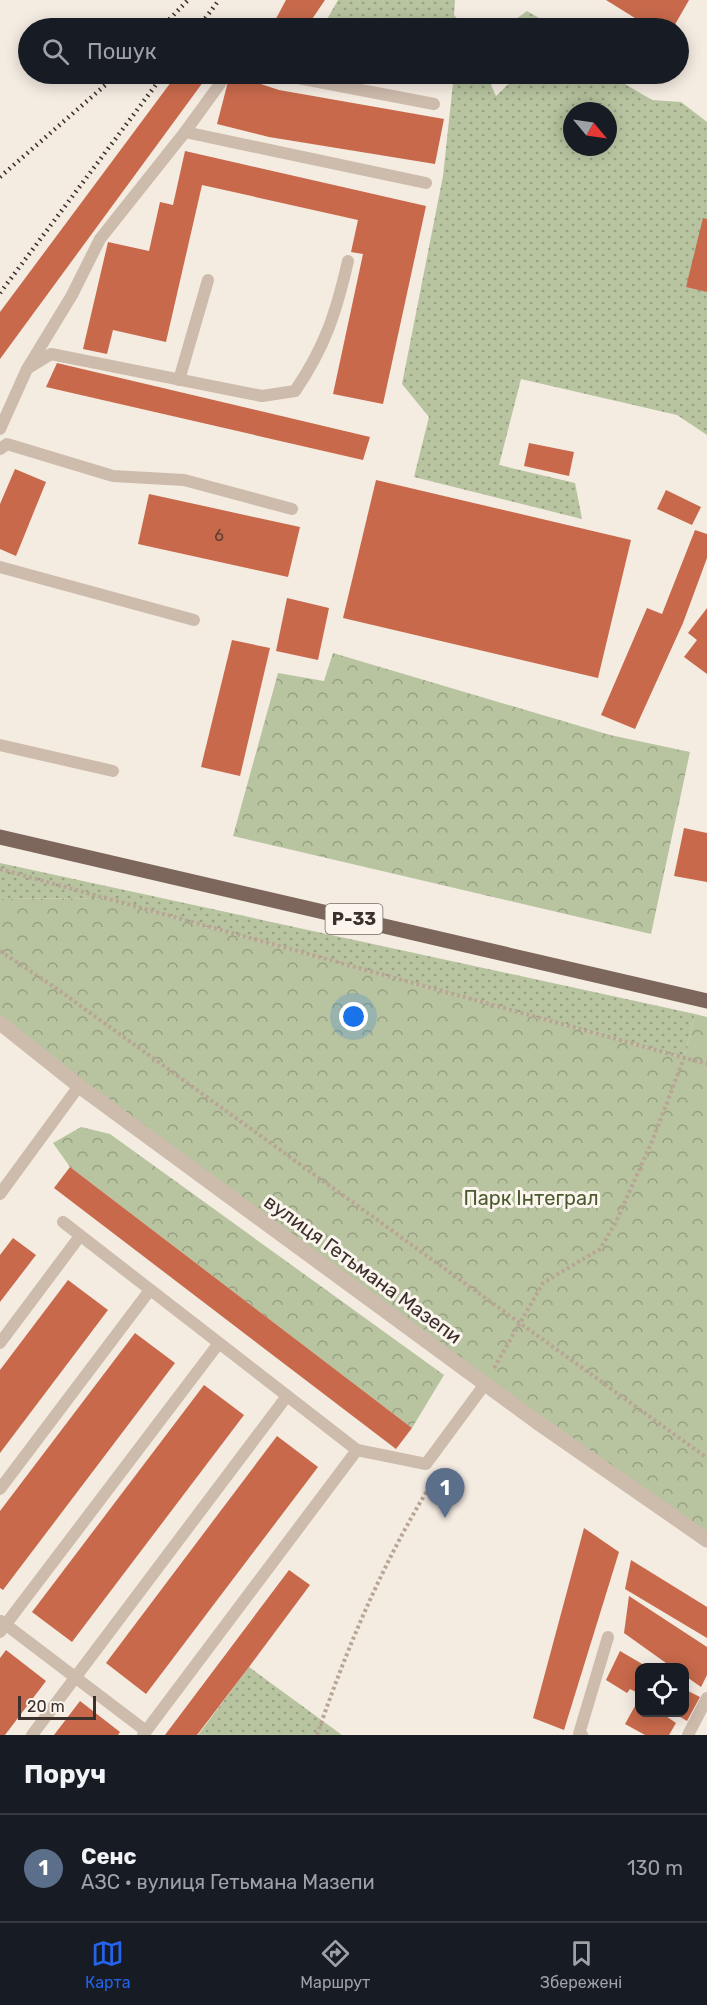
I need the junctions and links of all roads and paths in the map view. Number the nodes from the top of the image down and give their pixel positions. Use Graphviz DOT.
graph roads {
  1 [pos="221,84"];
  2 [pos="329,84"];
  3 [pos="434,104"];
  4 [pos="185,132"];
  5 [pos="426,183"];
  6 [pos="348,261"];
  7 [pos="208,280"];
  8 [pos="27,369"];
  9 [pos="179,380"];
  10 [pos="0,429"];
  11 [pos="0,449"];
  12 [pos="292,509"];
  13 [pos="0,567"];
  14 [pos="194,620"];
  15 [pos="0,745"];
  16 [pos="113,771"];
  17 [pos="0,837"];
  18 [pos="0,869"];
  19 [pos="0,951"];
  20 [pos="707,1001"];
  21 [pos="0,1023"];
  22 [pos="684,1058"];
  23 [pos="707,1064"];
  24 [pos="80,1086"];
  25 [pos="0,1194"];
  26 [pos="63,1222"];
  27 [pos="80,1236"];
  28 [pos="150,1290"];
  29 [pos="518,1322"];
  30 [pos="0,1343"];
  31 [pos="219,1343"];
  32 [pos="485,1384"];
  33 [pos="287,1396"];
  34 [pos="357,1450"];
  35 [pos="707,1458"];
  36 [pos="434,1478"];
  37 [pos="0,1489"];
  38 [pos="707,1540"];
  39 [pos="2,1626"];
  40 [pos="608,1637"];
  41 [pos="75,1678"];
  42 [pos="707,1698"];
  43 [pos="144,1733"];
  44 [pos="32,1735"];
  45 [pos="317,1735"];
  46 [pos="582,1735"];
  47 [pos="688,1735"];
  1 -- 4 [label="lane"];
  2 -- 3 [label="lane"];
  4 -- 5 [label="lane"];
  4 -- 8 [label="lane"];
  6 -- 9 [label="lane"];
  7 -- 9 [label="lane"];
  8 -- 9 [label="lane"];
  8 -- 10 [label="lane"];
  11 -- 12 [label="lane"];
  13 -- 14 [label="lane"];
  15 -- 16 [label="lane"];
  17 -- 20 [label="main road, Р-33"];
  18 -- 22 [label="path"];
  19 -- 29 [label="path"];
  21 -- 24 [label="street, вулиця Гетьмана Мазепи"];
  22 -- 23 [label="path"];
  22 -- 29 [label="path"];
  24 -- 25 [label="lane"];
  24 -- 32 [label="street, вулиця Гетьмана Мазепи"];
  26 -- 27 [label="lane"];
  27 -- 28 [label="lane"];
  27 -- 30 [label="lane"];
  28 -- 31 [label="lane"];
  28 -- 37 [label="lane"];
  29 -- 32 [label="path"];
  29 -- 35 [label="path"];
  31 -- 33 [label="lane"];
  31 -- 39 [label="lane"];
  32 -- 34 [label="lane"];
  32 -- 38 [label="street, вулиця Гетьмана Мазепи"];
  33 -- 34 [label="lane"];
  33 -- 41 [label="lane"];
  34 -- 43 [label="lane"];
  36 -- 45 [label="path"];
  39 -- 41 [label="lane"];
  40 -- 46 [label="lane"];
  41 -- 43 [label="lane"];
  41 -- 44 [label="lane"];
  42 -- 47 [label="lane"];
}
